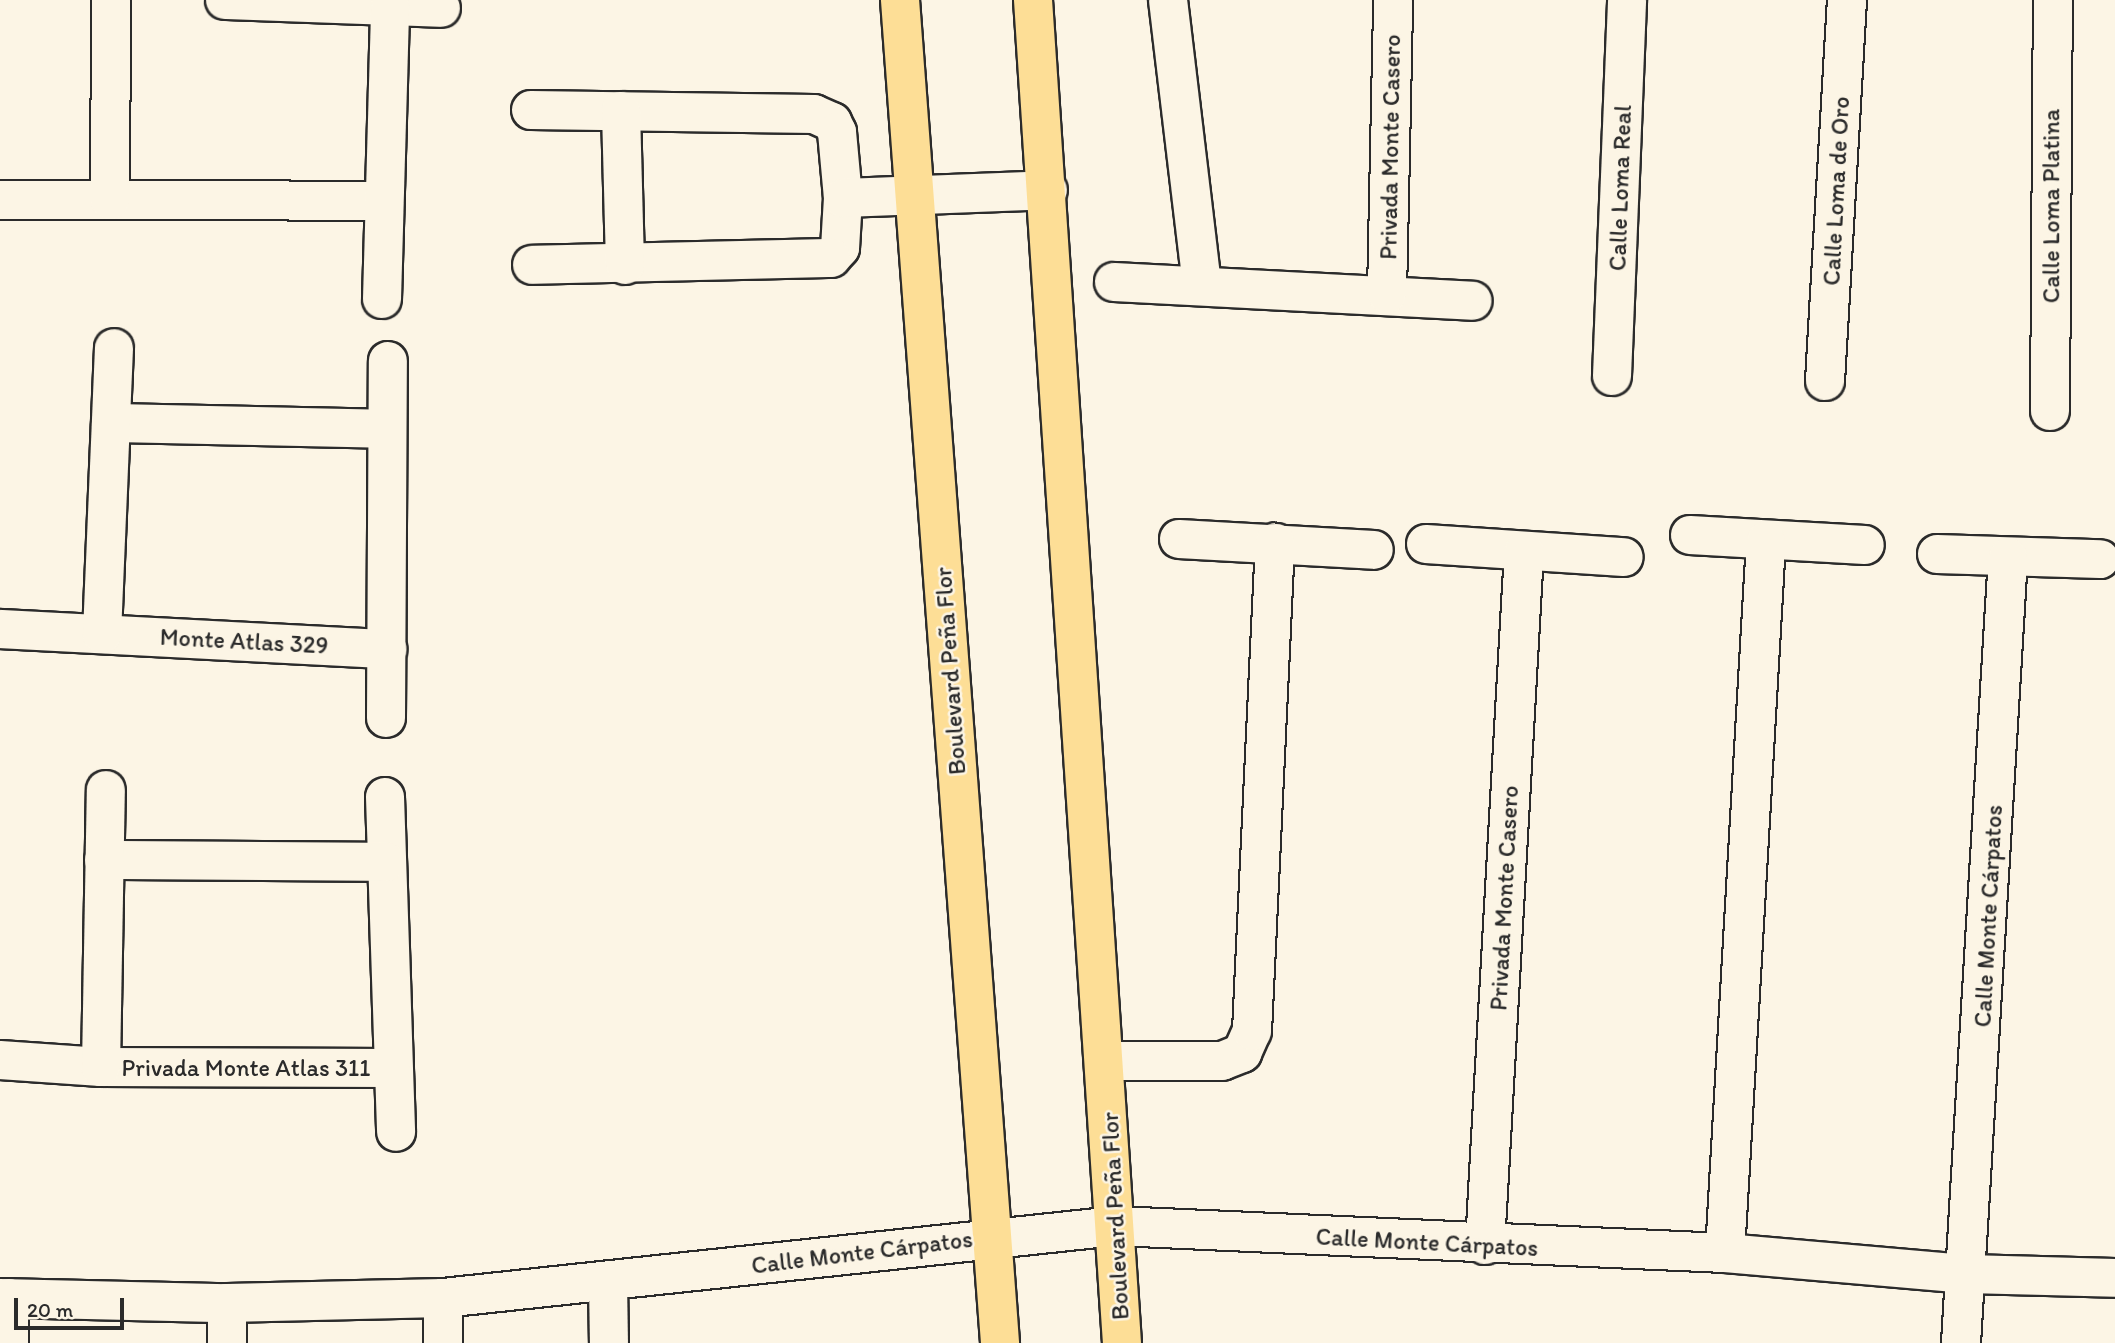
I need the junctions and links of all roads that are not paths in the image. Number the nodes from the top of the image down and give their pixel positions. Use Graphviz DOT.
graph roads {
  1 [pos="111,0"];
  2 [pos="225,0"];
  3 [pos="900,0"];
  4 [pos="1034,0"];
  5 [pos="1168,0"];
  6 [pos="1393,0"];
  7 [pos="1627,0"];
  8 [pos="1847,0"];
  9 [pos="2053,0"];
  10 [pos="390,7"];
  11 [pos="441,8"];
  12 [pos="531,110"];
  13 [pos="621,111"];
  14 [pos="1048,190"];
  15 [pos="914,195"];
  16 [pos="843,198"];
  17 [pos="0,200"];
  18 [pos="110,200"];
  19 [pos="384,201"];
  20 [pos="532,265"];
  21 [pos="625,265"];
  22 [pos="1114,282"];
  23 [pos="1202,285"];
  24 [pos="1387,294"];
  25 [pos="383,299"];
  26 [pos="1472,301"];
  27 [pos="114,348"];
  28 [pos="388,361"];
  29 [pos="1612,376"];
  30 [pos="1825,382"];
  31 [pos="2050,411"];
  32 [pos="111,423"];
  33 [pos="387,429"];
  34 [pos="1690,535"];
  35 [pos="1179,539"];
  36 [pos="1766,541"];
  37 [pos="1275,543"];
  38 [pos="1426,544"];
  39 [pos="1865,545"];
  40 [pos="1374,550"];
  41 [pos="1524,551"];
  42 [pos="1937,554"];
  43 [pos="1624,557"];
  44 [pos="2008,557"];
  45 [pos="2100,559"];
  46 [pos="0,629"];
  47 [pos="102,634"];
  48 [pos="387,649"];
  49 [pos="386,718"];
  50 [pos="107,790"];
  51 [pos="385,797"];
  52 [pos="104,860"];
  53 [pos="386,862"];
  54 [pos="0,1060"];
  55 [pos="1106,1061"];
  56 [pos="101,1067"];
  57 [pos="391,1068"];
  58 [pos="396,1132"];
  59 [pos="1116,1226"];
  60 [pos="993,1237"];
  61 [pos="1485,1245"];
  62 [pos="1725,1253"];
  63 [pos="1967,1274"];
  64 [pos="2115,1279"];
  65 [pos="608,1282"];
  66 [pos="4,1298"];
  67 [pos="443,1298"];
  68 [pos="227,1303"];
  69 [pos="9,1343"];
  70 [pos="227,1343"];
  71 [pos="443,1343"];
  72 [pos="609,1343"];
  73 [pos="1000,1343"];
  74 [pos="1122,1343"];
  75 [pos="1961,1343"];
  1 -- 18 [label="street"];
  2 -- 10 [label="street"];
  3 -- 15 [label="main road, Boulevard Peña Flor"];
  4 -- 14 [label="main road, Boulevard Peña Flor"];
  5 -- 23 [label="street"];
  6 -- 24 [label="street, Privada Monte Casero"];
  7 -- 29 [label="street, Calle Loma Real"];
  8 -- 30 [label="street, Calle Loma de Oro"];
  9 -- 31 [label="street, Calle Loma Platina"];
  10 -- 11 [label="street"];
  10 -- 19 [label="street"];
  12 -- 13 [label="street"];
  13 -- 16 [label="street"];
  13 -- 21 [label="street"];
  14 -- 15 [label="street"];
  14 -- 55 [label="main road, Boulevard Peña Flor"];
  15 -- 16 [label="street"];
  15 -- 60 [label="main road, Boulevard Peña Flor"];
  16 -- 21 [label="street"];
  17 -- 18 [label="street"];
  18 -- 19 [label="street"];
  19 -- 25 [label="street"];
  20 -- 21 [label="street"];
  22 -- 23 [label="street, Privada Monte Casero"];
  23 -- 24 [label="street, Privada Monte Casero"];
  24 -- 26 [label="street, Privada Monte Casero"];
  27 -- 32 [label="street"];
  28 -- 33 [label="street"];
  32 -- 33 [label="street"];
  32 -- 47 [label="street"];
  33 -- 48 [label="street"];
  34 -- 36 [label="street"];
  35 -- 37 [label="street"];
  36 -- 39 [label="street"];
  36 -- 62 [label="street"];
  37 -- 40 [label="street"];
  37 -- 55 [label="street"];
  38 -- 41 [label="street"];
  41 -- 43 [label="street"];
  41 -- 61 [label="street, Privada Monte Casero"];
  42 -- 44 [label="street"];
  44 -- 45 [label="street"];
  44 -- 63 [label="street, Calle Monte Cárpatos"];
  46 -- 47 [label="street, Monte Atlas 329"];
  47 -- 48 [label="street, Monte Atlas 329"];
  48 -- 49 [label="street"];
  50 -- 52 [label="street, Privada Monte Atlas 311"];
  51 -- 53 [label="street, Privada Monte Atlas 311"];
  52 -- 53 [label="street"];
  52 -- 56 [label="street, Privada Monte Atlas 311"];
  53 -- 57 [label="street, Privada Monte Atlas 311"];
  54 -- 56 [label="street, Privada Monte Atlas 311"];
  55 -- 59 [label="main road, Boulevard Peña Flor"];
  56 -- 57 [label="street, Privada Monte Atlas 311"];
  57 -- 58 [label="street, Privada Monte Atlas 311"];
  59 -- 60 [label="street, Calle Monte Cárpatos"];
  59 -- 61 [label="street, Calle Monte Cárpatos"];
  59 -- 74 [label="main road, Boulevard Peña Flor"];
  60 -- 65 [label="street, Calle Monte Cárpatos"];
  60 -- 73 [label="main road, Boulevard Peña Flor"];
  61 -- 62 [label="street, Calle Monte Cárpatos"];
  62 -- 63 [label="street, Calle Monte Cárpatos"];
  63 -- 64 [label="street, Calle Monte Cárpatos"];
  63 -- 75 [label="street"];
  65 -- 67 [label="street, Calle Monte Cárpatos"];
  65 -- 72 [label="street"];
  66 -- 68 [label="street, Calle Monte Cárpatos"];
  66 -- 69 [label="street"];
  67 -- 68 [label="street, Calle Monte Cárpatos"];
  67 -- 71 [label="street"];
  68 -- 70 [label="street"];
}
